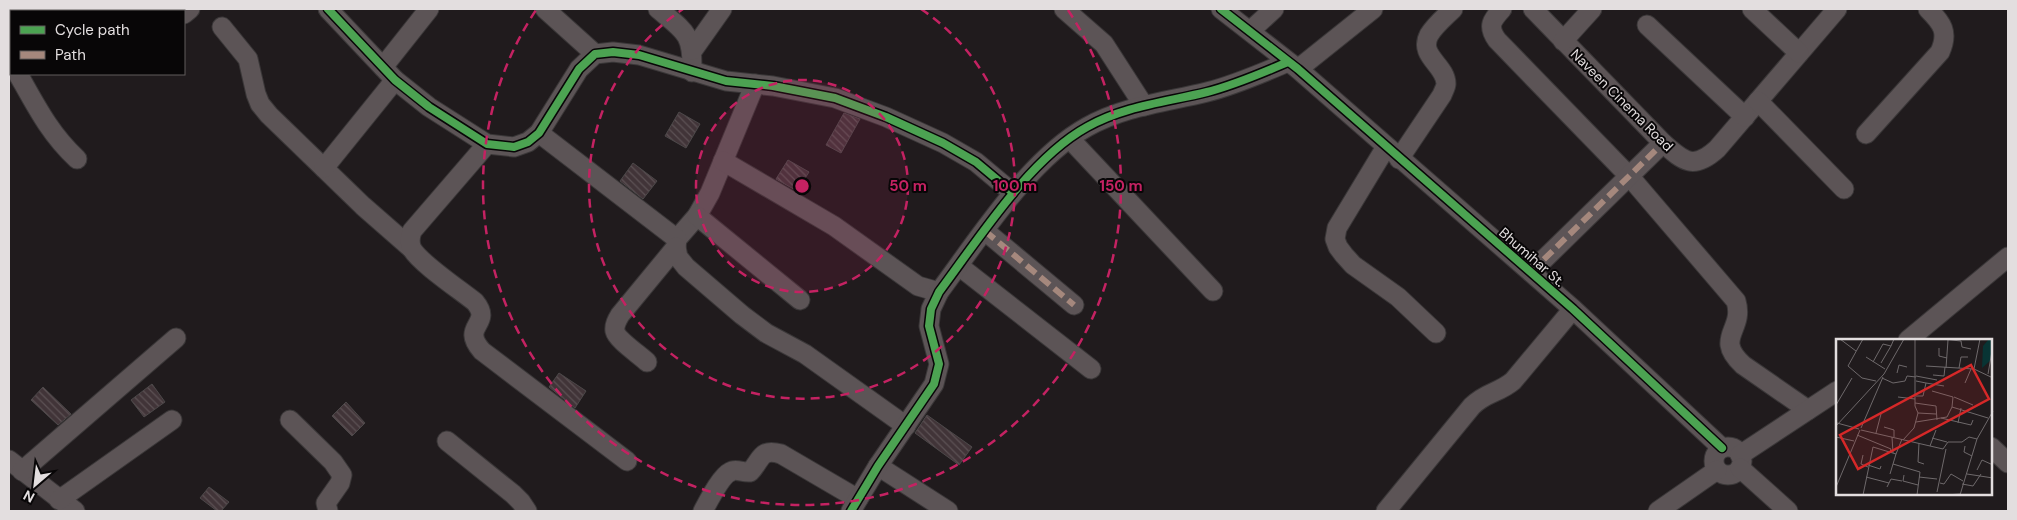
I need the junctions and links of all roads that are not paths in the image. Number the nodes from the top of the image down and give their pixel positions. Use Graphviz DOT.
graph roads {
  1 [pos="328,9"];
  2 [pos="429,9"];
  3 [pos="545,9"];
  4 [pos="658,9"];
  5 [pos="722,9"];
  6 [pos="1064,9"];
  7 [pos="1221,9"];
  8 [pos="1274,9"];
  9 [pos="1372,9"];
  10 [pos="1452,9"];
  11 [pos="1502,9"];
  12 [pos="1533,9"];
  13 [pos="1592,9"];
  14 [pos="1752,9"];
  15 [pos="1837,9"];
  16 [pos="1928,9"];
  17 [pos="1647,25"];
  18 [pos="222,27"];
  19 [pos="1250,31"];
  20 [pos="1563,40"];
  21 [pos="693,50"];
  22 [pos="1799,53"];
  23 [pos="595,54"];
  24 [pos="1293,66"];
  25 [pos="692,72"];
  26 [pos="389,74"];
  27 [pos="19,75"];
  28 [pos="755,84"];
  29 [pos="1758,101"];
  30 [pos="1144,106"];
  31 [pos="1745,117"];
  32 [pos="539,133"];
  33 [pos="1866,134"];
  34 [pos="1070,139"];
  35 [pos="1663,143"];
  36 [pos="487,144"];
  37 [pos="1392,153"];
  38 [pos="77,160"];
  39 [pos="723,161"];
  40 [pos="324,168"];
  41 [pos="1630,177"];
  42 [pos="1844,189"];
  43 [pos="1013,193"];
  44 [pos="697,216"];
  45 [pos="985,232"];
  46 [pos="676,243"];
  47 [pos="411,248"];
  48 [pos="2008,257"];
  49 [pos="959,266"];
  50 [pos="1531,272"];
  51 [pos="1213,291"];
  52 [pos="939,292"];
  53 [pos="800,300"];
  54 [pos="1074,305"];
  55 [pos="1573,308"];
  56 [pos="1436,333"];
  57 [pos="176,338"];
  58 [pos="1909,339"];
  59 [pos="647,362"];
  60 [pos="1091,369"];
  61 [pos="1836,392"];
  62 [pos="1808,410"];
  63 [pos="172,420"];
  64 [pos="290,420"];
  65 [pos="906,426"];
  66 [pos="447,441"];
  67 [pos="1722,448"];
  68 [pos="627,461"];
  69 [pos="1740,461"];
  70 [pos="16,466"];
  71 [pos="878,466"];
  72 [pos="1717,470"];
  73 [pos="59,500"];
  74 [pos="854,505"];
  75 [pos="708,509"];
  76 [pos="75,511"];
  77 [pos="328,511"];
  78 [pos="527,511"];
  79 [pos="948,511"];
  80 [pos="1386,511"];
  81 [pos="1658,511"];
  82 [pos="1788,511"];
  1 -- 26 [label="street"];
  2 -- 26 [label="street"];
  3 -- 23 [label="street"];
  4 -- 21 [label="street"];
  5 -- 21 [label="street"];
  6 -- 30 [label="street"];
  7 -- 19 [label="street, Bhumihar St."];
  8 -- 19 [label="street"];
  9 -- 24 [label="street"];
  10 -- 37 [label="street"];
  11 -- 41 [label="street"];
  12 -- 20 [label="street, Naveen Cinema Road"];
  13 -- 20 [label="street"];
  14 -- 22 [label="street"];
  15 -- 22 [label="street, Naveen Cinema Road"];
  16 -- 33 [label="street"];
  17 -- 31 [label="street"];
  18 -- 40 [label="street"];
  19 -- 24 [label="street, Bhumihar St."];
  20 -- 35 [label="street, Naveen Cinema Road"];
  21 -- 25 [label="street"];
  22 -- 29 [label="street, Naveen Cinema Road"];
  23 -- 25 [label="street"];
  23 -- 32 [label="street"];
  24 -- 30 [label="street"];
  24 -- 37 [label="street, Bhumihar St."];
  25 -- 28 [label="street"];
  26 -- 36 [label="street"];
  26 -- 40 [label="street"];
  27 -- 38 [label="street"];
  28 -- 39 [label="street"];
  28 -- 43 [label="street"];
  29 -- 31 [label="street, Naveen Cinema Road"];
  29 -- 42 [label="street"];
  30 -- 34 [label="street"];
  31 -- 35 [label="street, Naveen Cinema Road"];
  32 -- 36 [label="street"];
  32 -- 46 [label="street"];
  34 -- 43 [label="street"];
  34 -- 51 [label="street"];
  35 -- 41 [label="street"];
  36 -- 47 [label="street"];
  37 -- 50 [label="street, Bhumihar St."];
  37 -- 56 [label="street"];
  39 -- 44 [label="street"];
  39 -- 52 [label="street"];
  40 -- 47 [label="street"];
  41 -- 50 [label="street"];
  41 -- 62 [label="street"];
  43 -- 45 [label="street"];
  44 -- 46 [label="street"];
  44 -- 53 [label="street"];
  45 -- 49 [label="street"];
  45 -- 54 [label="street"];
  46 -- 59 [label="street"];
  46 -- 65 [label="street"];
  47 -- 68 [label="street"];
  48 -- 58 [label="street"];
  49 -- 52 [label="street"];
  49 -- 60 [label="street"];
  50 -- 55 [label="street, Bhumihar St."];
  52 -- 65 [label="street"];
  55 -- 67 [label="street, Bhumihar St."];
  55 -- 80 [label="street"];
  57 -- 70 [label="street"];
  61 -- 62 [label="street"];
  62 -- 69 [label="street"];
  63 -- 73 [label="street"];
  64 -- 77 [label="street"];
  65 -- 71 [label="street"];
  66 -- 78 [label="street"];
  67 -- 69 [label="street"];
  67 -- 72 [label="street"];
  69 -- 72 [label="street"];
  69 -- 82 [label="street"];
  70 -- 73 [label="street"];
  71 -- 74 [label="street"];
  71 -- 79 [label="street"];
  72 -- 81 [label="street"];
  73 -- 76 [label="street"];
  74 -- 75 [label="street"];
}
